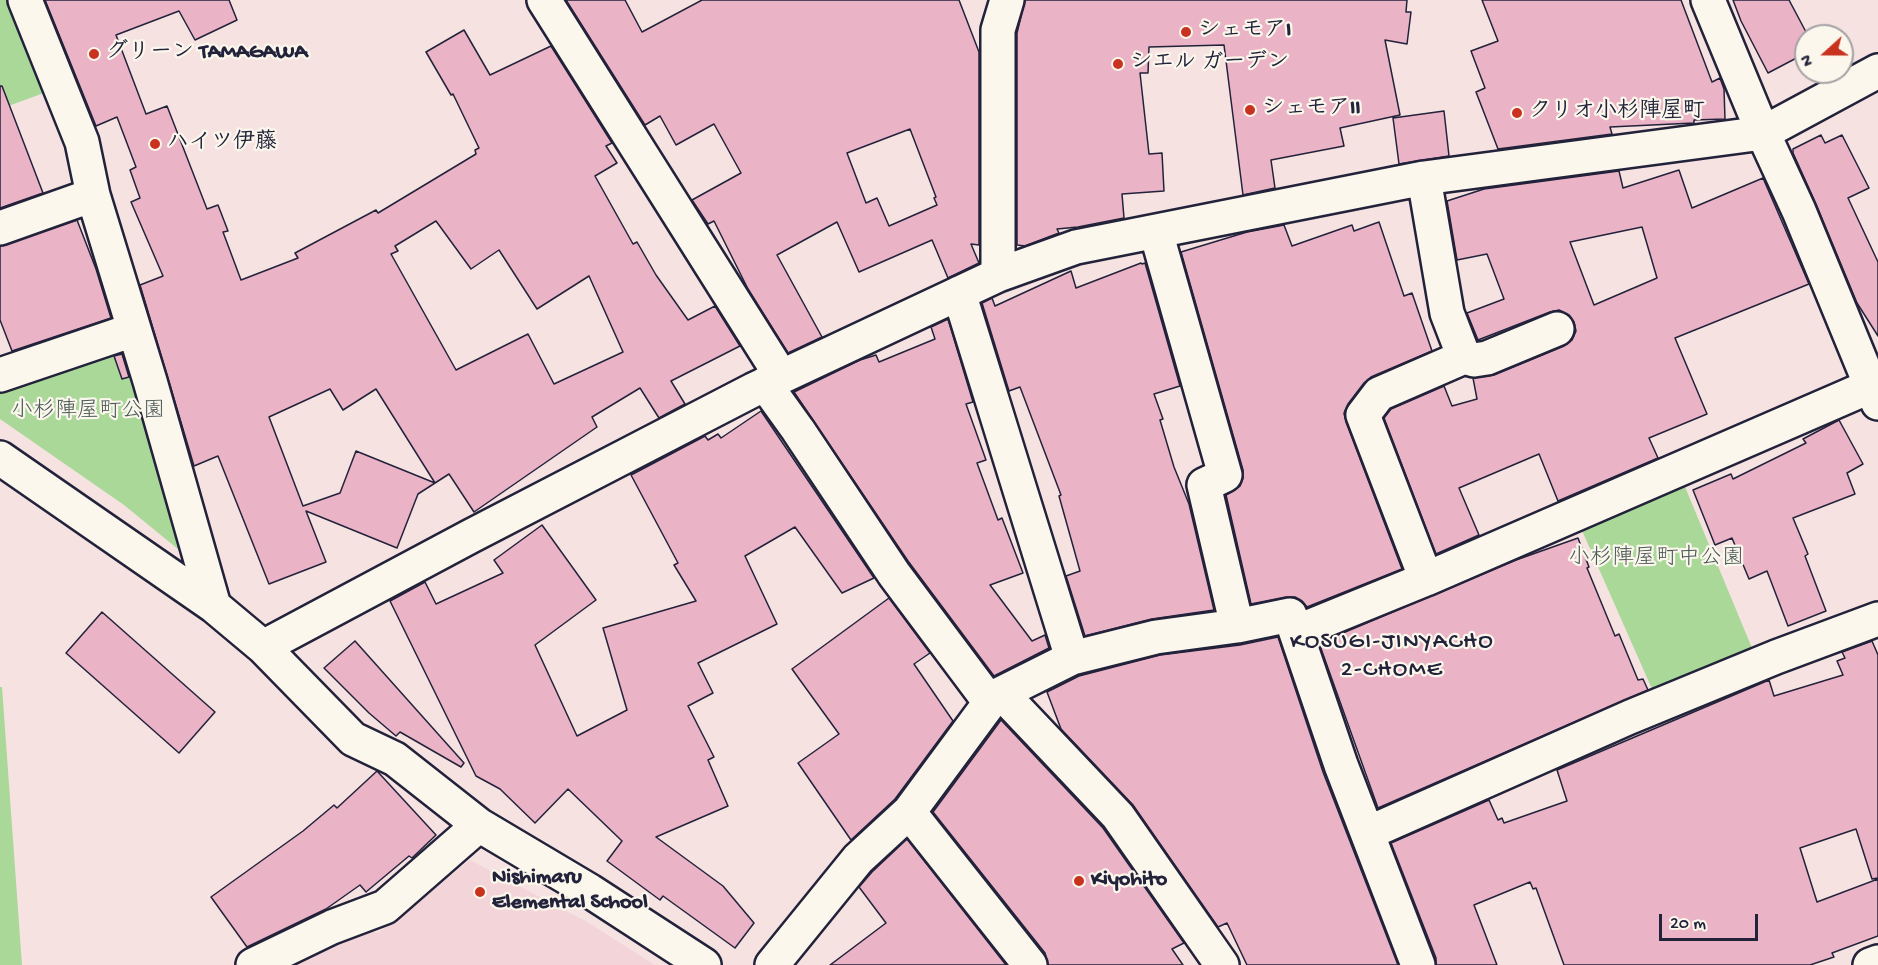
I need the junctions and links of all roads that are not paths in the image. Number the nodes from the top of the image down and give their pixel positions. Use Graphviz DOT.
graph roads {
  1 [pos="25,0"];
  2 [pos="544,0"];
  3 [pos="1007,0"];
  4 [pos="1708,0"];
  5 [pos="1878,71"];
  6 [pos="1763,133"];
  7 [pos="1424,178"];
  8 [pos="93,195"];
  9 [pos="0,228"];
  10 [pos="1156,232"];
  11 [pos="998,275"];
  12 [pos="959,293"];
  13 [pos="1557,329"];
  14 [pos="133,330"];
  15 [pos="1464,357"];
  16 [pos="0,375"];
  17 [pos="773,380"];
  18 [pos="1874,394"];
  19 [pos="0,458"];
  20 [pos="1426,579"];
  21 [pos="214,606"];
  22 [pos="1878,619"];
  23 [pos="1237,626"];
  24 [pos="1296,632"];
  25 [pos="262,647"];
  26 [pos="1072,658"];
  27 [pos="994,697"];
  28 [pos="909,812"];
  29 [pos="479,825"];
  30 [pos="1368,833"];
  31 [pos="1878,962"];
  32 [pos="253,965"];
  33 [pos="704,965"];
  34 [pos="772,965"];
  35 [pos="1030,965"];
  36 [pos="1222,965"];
  37 [pos="1418,965"];
  38 [pos="1870,965"];
  1 -- 8 [label="street"];
  2 -- 17 [label="street"];
  3 -- 11 [label="street"];
  4 -- 6 [label="street"];
  5 -- 6 [label="street"];
  6 -- 7 [label="street"];
  6 -- 18 [label="street"];
  7 -- 10 [label="street"];
  7 -- 15 [label="street"];
  8 -- 9 [label="street"];
  8 -- 14 [label="street"];
  10 -- 11 [label="street"];
  10 -- 23 [label="street"];
  11 -- 12 [label="street"];
  12 -- 17 [label="street"];
  12 -- 26 [label="street"];
  13 -- 15 [label="street"];
  14 -- 16 [label="street"];
  14 -- 21 [label="street"];
  15 -- 20 [label="street"];
  17 -- 25 [label="street"];
  17 -- 27 [label="street"];
  18 -- 20 [label="street"];
  19 -- 21 [label="street"];
  20 -- 24 [label="street"];
  21 -- 25 [label="street"];
  22 -- 30 [label="street"];
  23 -- 24 [label="street"];
  23 -- 26 [label="street"];
  24 -- 30 [label="street"];
  25 -- 29 [label="street"];
  26 -- 27 [label="street"];
  27 -- 28 [label="street"];
  27 -- 36 [label="street"];
  28 -- 34 [label="street"];
  28 -- 35 [label="street"];
  29 -- 32 [label="street"];
  29 -- 33 [label="street"];
  30 -- 37 [label="street"];
  31 -- 38 [label="street"];
}
